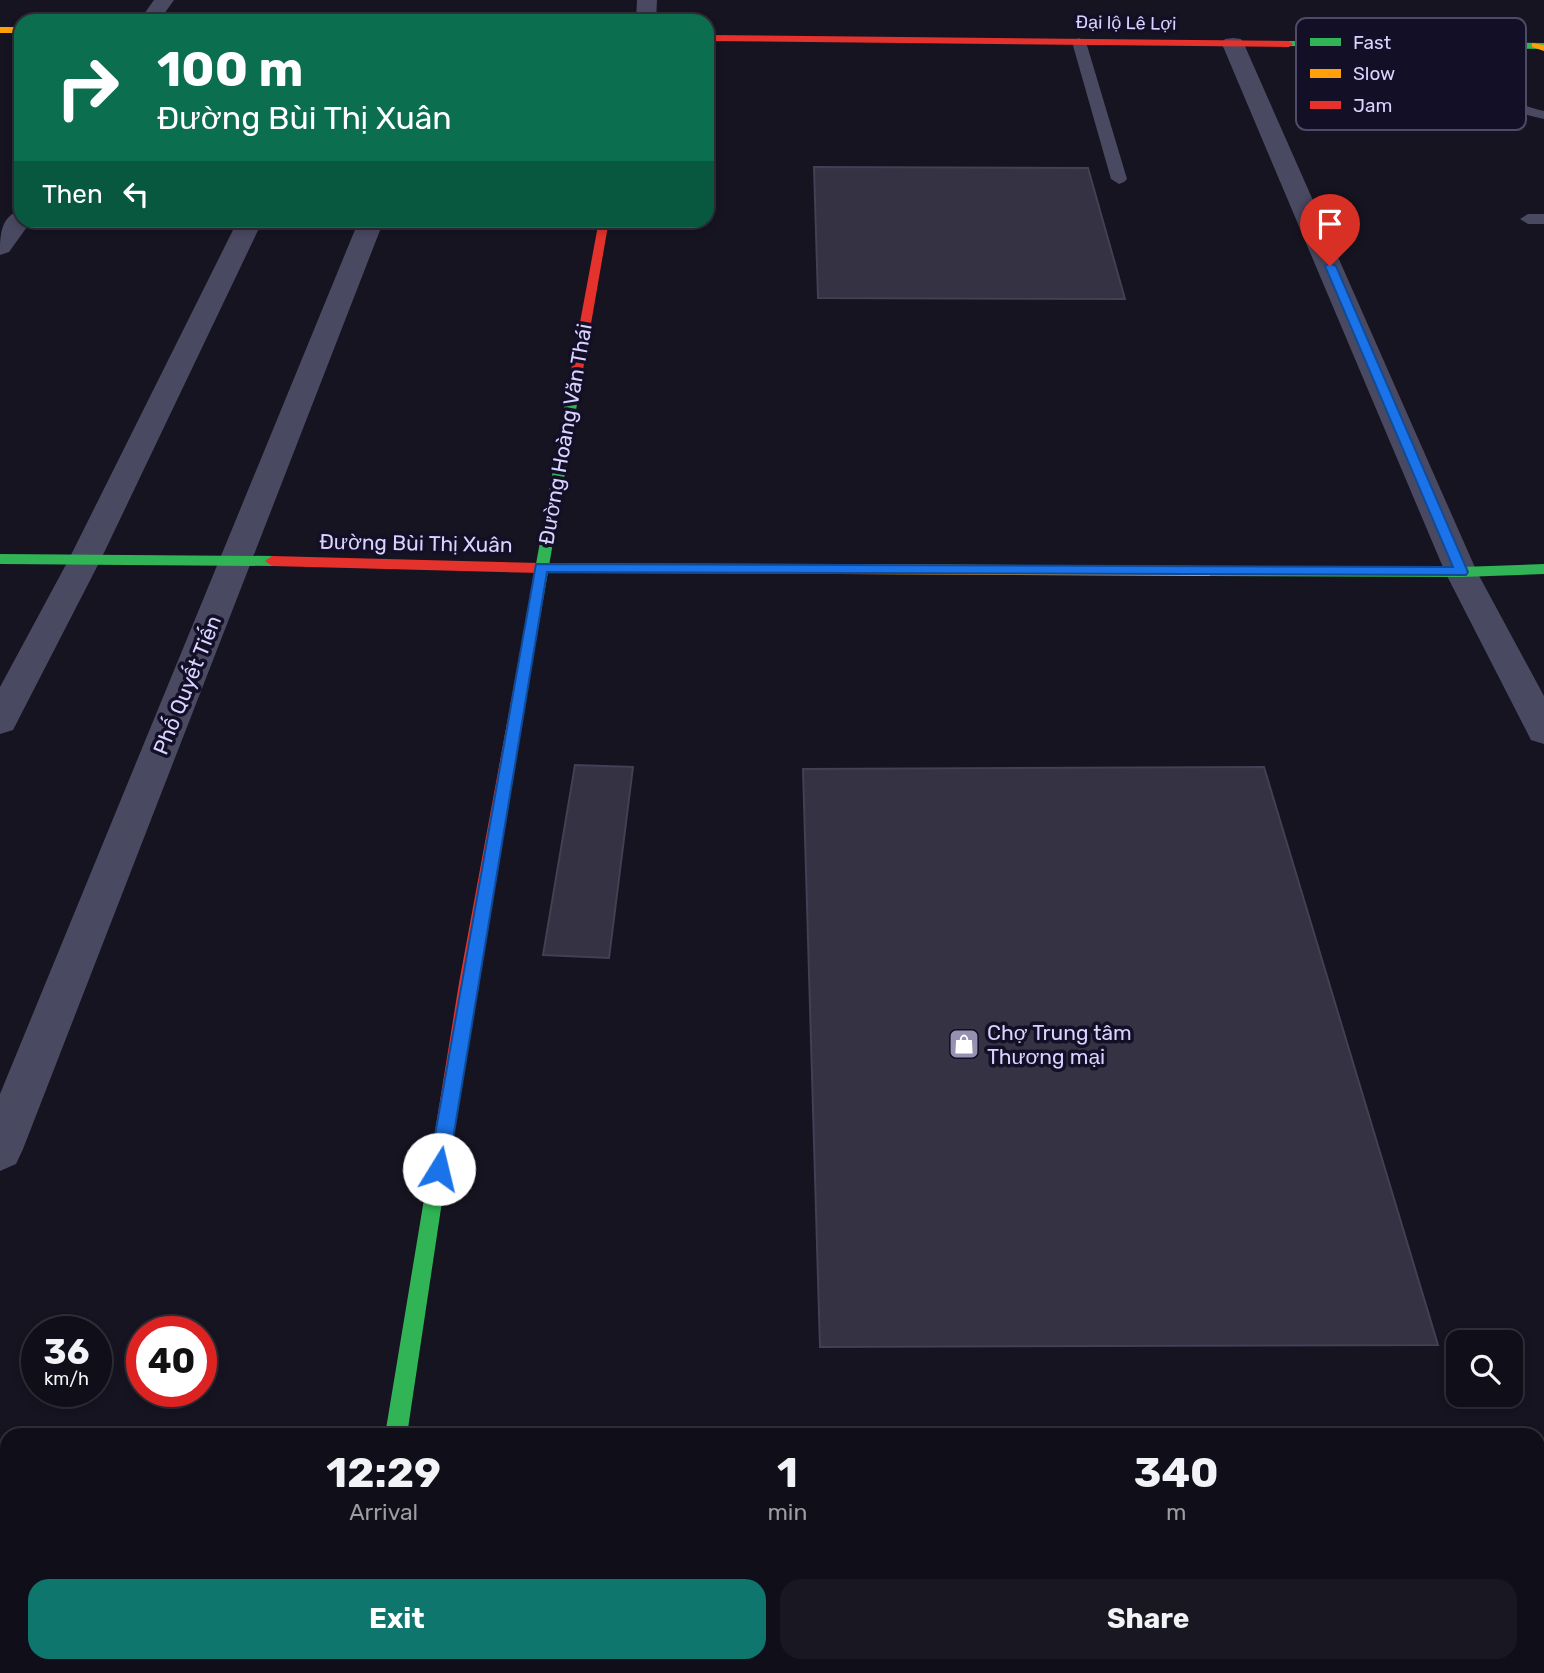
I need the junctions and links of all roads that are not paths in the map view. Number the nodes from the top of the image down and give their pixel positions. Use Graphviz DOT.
graph roads {
  1 [pos="714,38"];
  2 [pos="1079,42"];
  3 [pos="1233,44"];
  4 [pos="1296,44"];
  5 [pos="1526,59"];
  6 [pos="1544,65"];
  7 [pos="1526,112"];
  8 [pos="1544,116"];
  9 [pos="1119,179"];
  10 [pos="14,228"];
  11 [pos="247,228"];
  12 [pos="369,228"];
  13 [pos="603,228"];
  14 [pos="0,247"];
  15 [pos="0,559"];
  16 [pos="85,559"];
  17 [pos="238,560"];
  18 [pos="541,568"];
  19 [pos="1544,569"];
  20 [pos="1461,572"];
  21 [pos="0,720"];
  22 [pos="1544,730"];
  23 [pos="0,1149"];
  24 [pos="397,1428"];
  1 -- 2 [label="street, Đại lộ Lê Lợi"];
  2 -- 3 [label="street, Đại lộ Lê Lợi"];
  2 -- 9 [label="lane"];
  3 -- 4 [label="street, Đại lộ Lê Lợi"];
  3 -- 20 [label="street"];
  5 -- 6 [label="street"];
  7 -- 8 [label="lane"];
  10 -- 14 [label="street"];
  11 -- 16 [label="street"];
  12 -- 17 [label="street, Phố Quyết Tiến"];
  13 -- 18 [label="street, Đường Hoàng Văn Thái"];
  15 -- 16 [label="street, Đường Bùi Thị Xuân"];
  16 -- 17 [label="street, Đường Bùi Thị Xuân"];
  16 -- 21 [label="street"];
  17 -- 18 [label="street, Đường Bùi Thị Xuân"];
  17 -- 23 [label="street, Phố Quyết Tiến"];
  18 -- 20 [label="street, Đường Bùi Thị Xuân"];
  18 -- 24 [label="street, Đường Hoàng Văn Thái"];
  19 -- 20 [label="street, Đường Bùi Thị Xuân"];
  20 -- 22 [label="street"];
}
